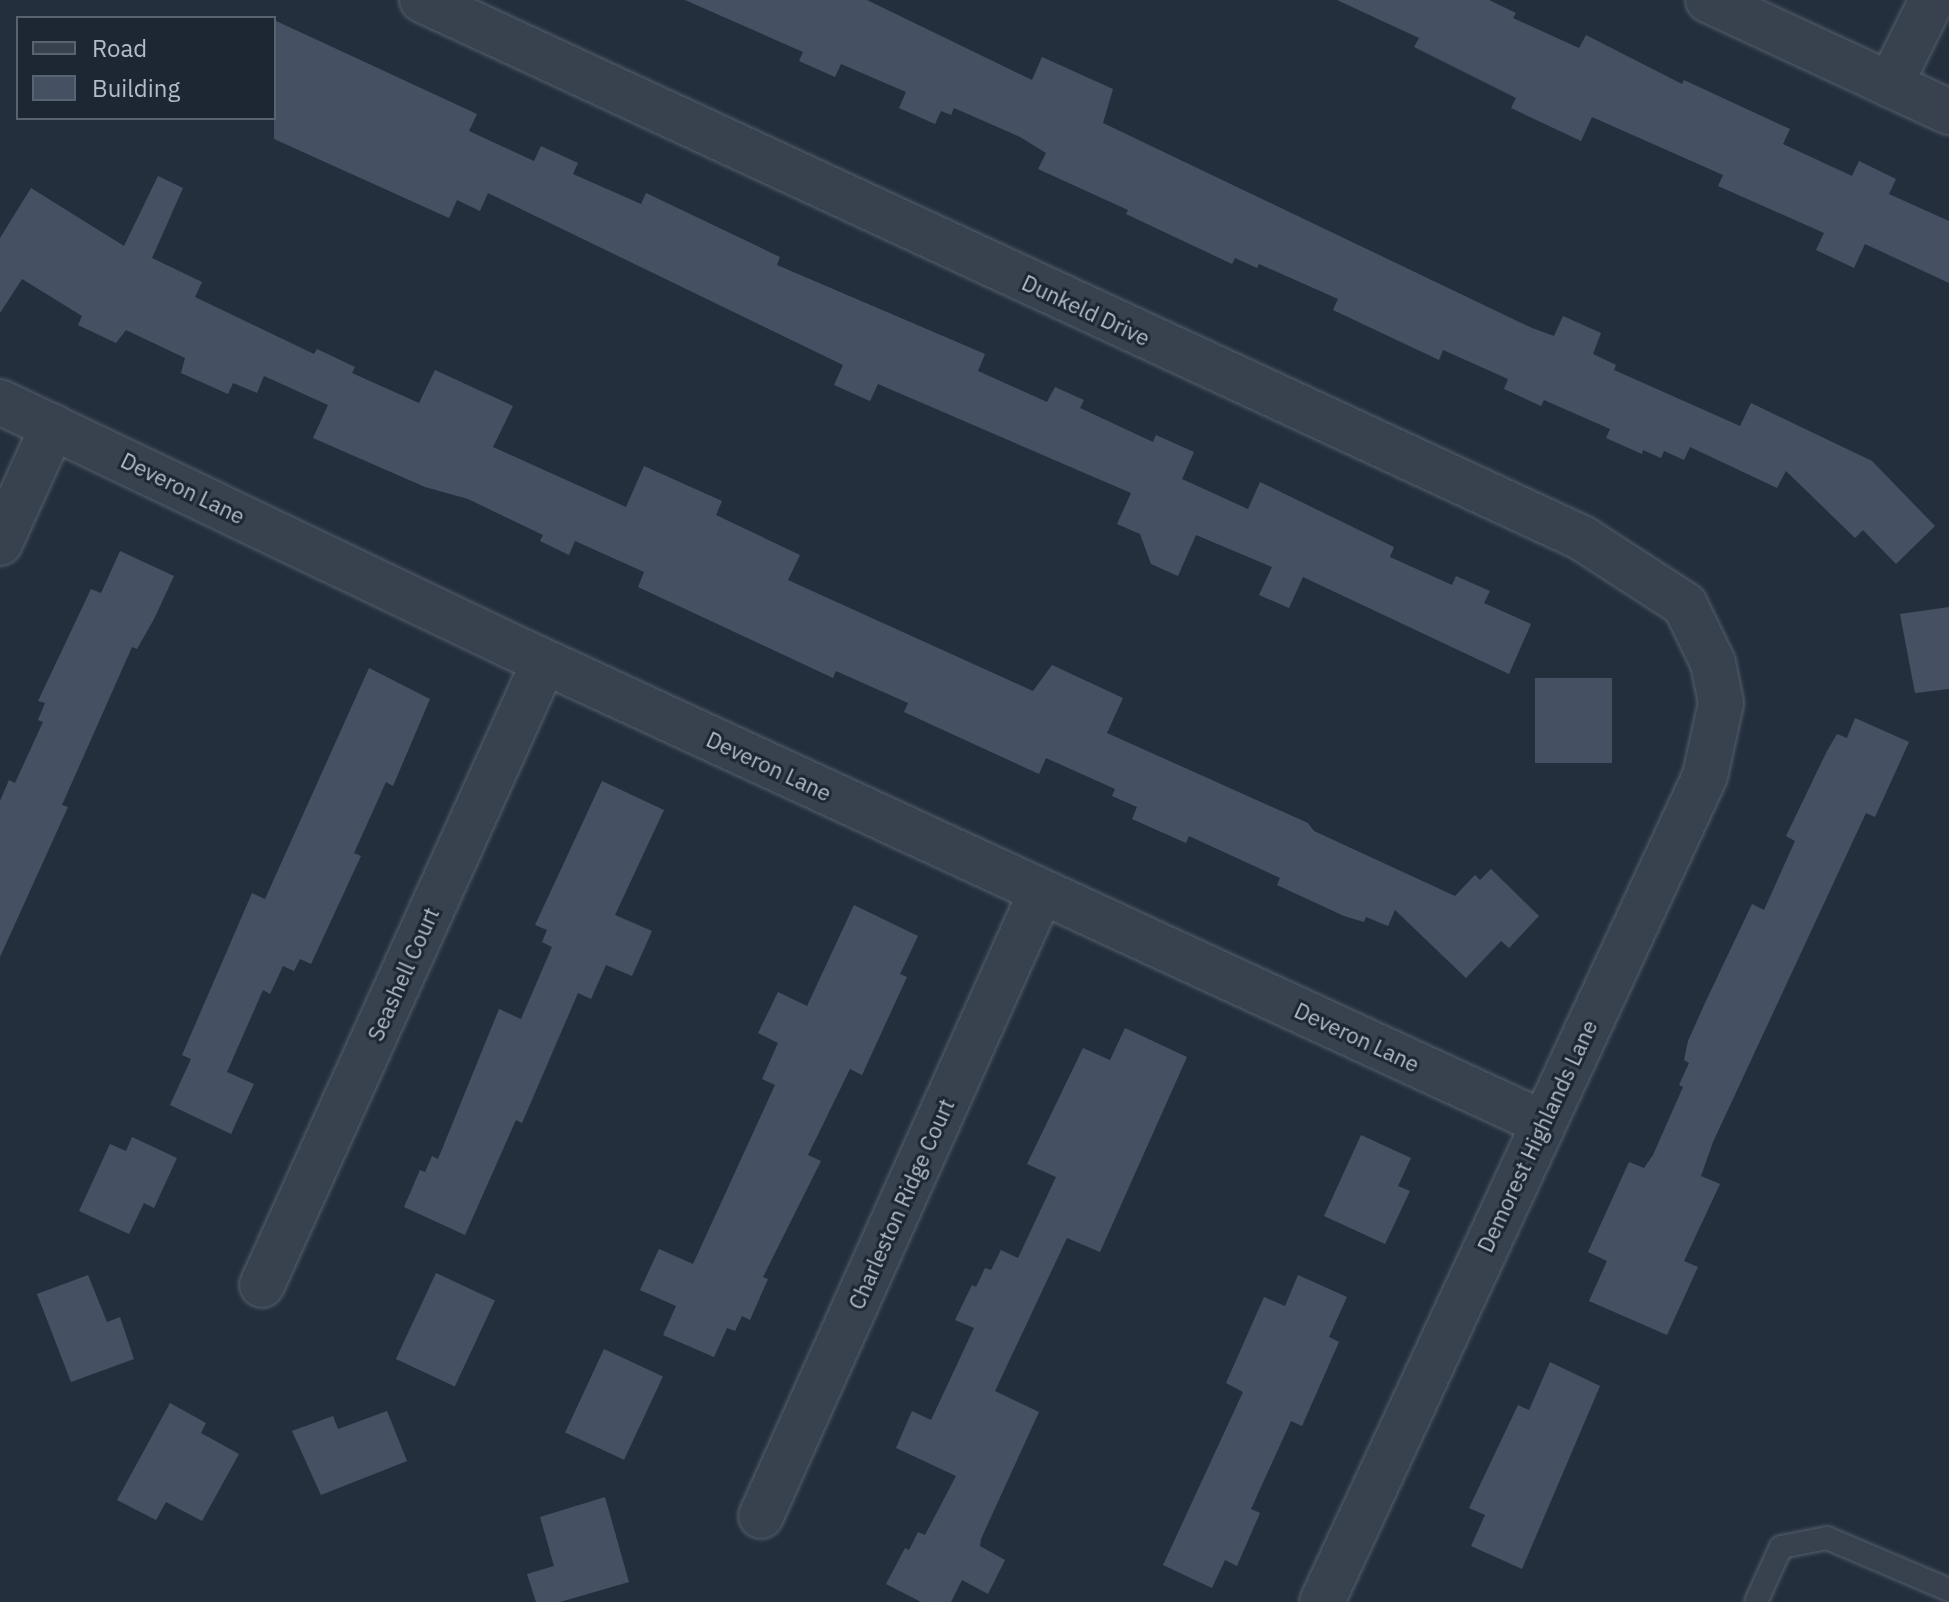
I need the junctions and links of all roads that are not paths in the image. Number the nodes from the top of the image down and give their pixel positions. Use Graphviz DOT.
graph roads {
  1 [pos="422,0"];
  2 [pos="1708,0"];
  3 [pos="1932,0"];
  4 [pos="1890,85"];
  5 [pos="1949,112"];
  6 [pos="0,402"];
  7 [pos="53,426"];
  8 [pos="0,543"];
  9 [pos="544,662"];
  10 [pos="1713,663"];
  11 [pos="1041,892"];
  12 [pos="1541,1122"];
  13 [pos="262,1285"];
  14 [pos="761,1516"];
  15 [pos="1949,1590"];
  16 [pos="1322,1602"];
  17 [pos="1756,1602"];
  1 -- 10 [label="street, Dunkeld Drive"];
  2 -- 4 [label="street"];
  3 -- 4 [label="street"];
  4 -- 5 [label="street"];
  6 -- 7 [label="street, Deveron Lane"];
  7 -- 8 [label="street"];
  7 -- 9 [label="street, Deveron Lane"];
  9 -- 11 [label="street, Deveron Lane"];
  9 -- 13 [label="street, Seashell Court"];
  10 -- 12 [label="street, Demorest Highlands Lane"];
  11 -- 12 [label="street, Deveron Lane"];
  11 -- 14 [label="street, Charleston Ridge Court"];
  12 -- 16 [label="street, Demorest Highlands Lane"];
  15 -- 17 [label="lane"];
}
